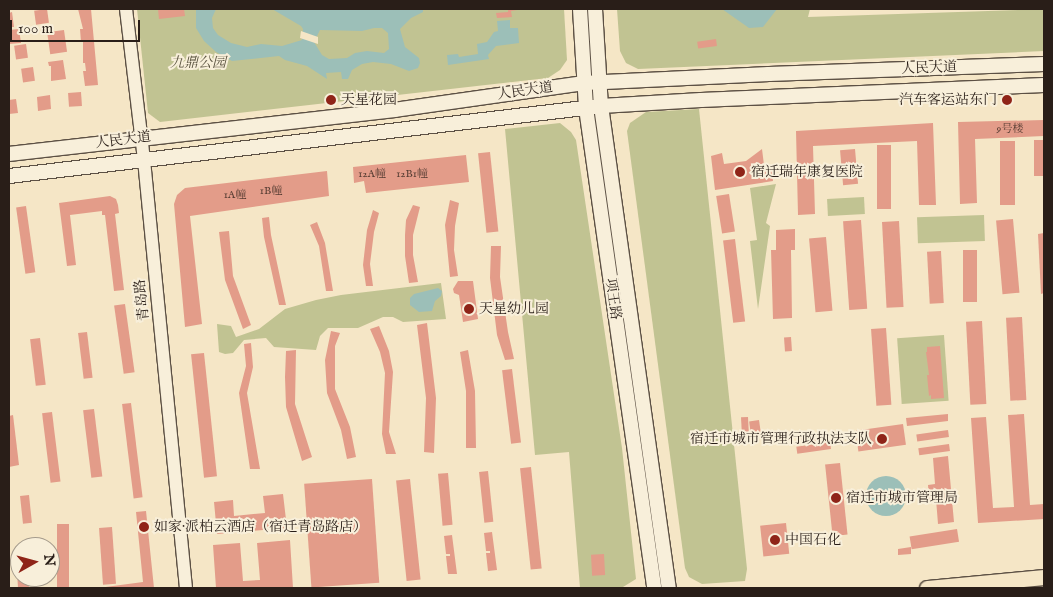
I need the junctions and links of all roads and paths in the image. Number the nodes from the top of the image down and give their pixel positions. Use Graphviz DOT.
graph roads {
  1 [pos="126,9"];
  2 [pos="580,9"];
  3 [pos="595,9"];
  4 [pos="1044,64"];
  5 [pos="599,82"];
  6 [pos="584,83"];
  7 [pos="1044,85"];
  8 [pos="601,106"];
  9 [pos="586,108"];
  10 [pos="141,138"];
  11 [pos="9,154"];
  12 [pos="144,160"];
  13 [pos="9,176"];
  14 [pos="1044,577"];
  15 [pos="186,588"];
  16 [pos="654,588"];
  17 [pos="668,588"];
  18 [pos="927,588"];
  1 -- 10 [label="street, 青岛路"];
  2 -- 6 [label="main road, 项王路"];
  3 -- 5 [label="main road, 项王路"];
  4 -- 5 [label="main road, 人民大道"];
  5 -- 6 [label="main road, 人民大道"];
  5 -- 8 [label="main road, 项王路"];
  6 -- 9 [label="main road, 项王路"];
  6 -- 10 [label="main road, 人民大道"];
  7 -- 8 [label="main road, 人民大道"];
  8 -- 9 [label="main road, 人民大道"];
  8 -- 17 [label="main road, 项王路"];
  9 -- 12 [label="main road, 人民大道"];
  9 -- 16 [label="main road, 项王路"];
  10 -- 11 [label="main road, 人民大道"];
  10 -- 12 [label="street, 青岛路"];
  12 -- 13 [label="main road, 人民大道"];
  12 -- 15 [label="street, 青岛路"];
  14 -- 18 [label="main road"];
}
